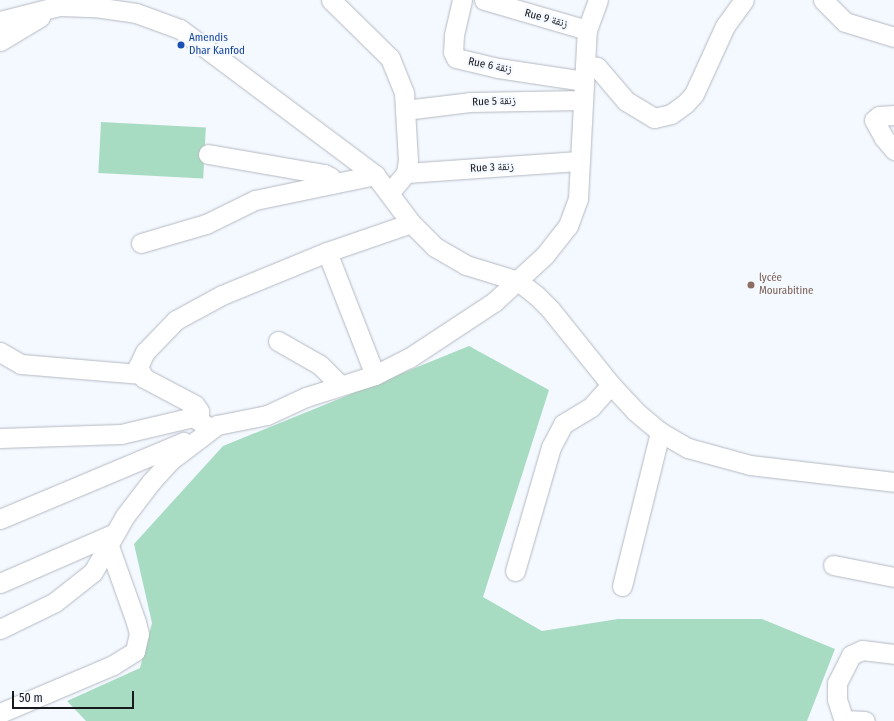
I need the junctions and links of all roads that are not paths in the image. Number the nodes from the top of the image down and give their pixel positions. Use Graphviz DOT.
graph roads {
  1 [pos="331,0"];
  2 [pos="462,0"];
  3 [pos="484,0"];
  4 [pos="598,0"];
  5 [pos="744,0"];
  6 [pos="823,0"];
  7 [pos="94,3"];
  8 [pos="514,5"];
  9 [pos="58,6"];
  10 [pos="134,7"];
  11 [pos="21,8"];
  12 [pos="0,21"];
  13 [pos="586,30"];
  14 [pos="894,37"];
  15 [pos="0,41"];
  16 [pos="584,82"];
  17 [pos="405,110"];
  18 [pos="894,115"];
  19 [pos="894,150"];
  20 [pos="208,154"];
  21 [pos="579,161"];
  22 [pos="406,173"];
  23 [pos="375,175"];
  24 [pos="332,184"];
  25 [pos="389,193"];
  26 [pos="411,223"];
  27 [pos="141,243"];
  28 [pos="327,252"];
  29 [pos="518,281"];
  30 [pos="278,341"];
  31 [pos="0,352"];
  32 [pos="139,374"];
  33 [pos="375,375"];
  34 [pos="340,385"];
  35 [pos="611,385"];
  36 [pos="208,424"];
  37 [pos="660,432"];
  38 [pos="0,438"];
  39 [pos="894,482"];
  40 [pos="0,519"];
  41 [pos="112,540"];
  42 [pos="833,566"];
  43 [pos="515,571"];
  44 [pos="894,577"];
  45 [pos="0,583"];
  46 [pos="622,586"];
  47 [pos="0,628"];
  48 [pos="894,654"];
  49 [pos="0,713"];
  50 [pos="844,720"];
  51 [pos="865,721"];
  1 -- 17 [label="street"];
  2 -- 16 [label="street, Rue 6 زنقة"];
  3 -- 8 [label="street, Rue 9 زنقة"];
  4 -- 13 [label="street"];
  5 -- 16 [label="street"];
  6 -- 14 [label="street"];
  7 -- 9 [label="street"];
  7 -- 10 [label="street"];
  8 -- 13 [label="street, Rue 9 زنقة"];
  9 -- 11 [label="street"];
  9 -- 15 [label="street"];
  10 -- 23 [label="street"];
  11 -- 12 [label="street"];
  13 -- 16 [label="street"];
  16 -- 17 [label="street, Rue 5 زنقة"];
  16 -- 21 [label="street"];
  17 -- 22 [label="street"];
  18 -- 19 [label="street"];
  20 -- 24 [label="street"];
  21 -- 22 [label="street, Rue 3 زنقة"];
  21 -- 29 [label="street"];
  22 -- 25 [label="street"];
  23 -- 24 [label="street"];
  23 -- 25 [label="street"];
  24 -- 27 [label="street"];
  25 -- 26 [label="street"];
  26 -- 28 [label="street"];
  26 -- 29 [label="street"];
  28 -- 32 [label="street"];
  28 -- 33 [label="street"];
  29 -- 33 [label="street"];
  29 -- 35 [label="street"];
  30 -- 34 [label="street"];
  31 -- 32 [label="street"];
  32 -- 36 [label="street"];
  33 -- 34 [label="street"];
  34 -- 36 [label="street"];
  35 -- 37 [label="street"];
  35 -- 43 [label="street"];
  36 -- 38 [label="street"];
  36 -- 40 [label="street"];
  36 -- 41 [label="street"];
  37 -- 39 [label="street"];
  37 -- 46 [label="street"];
  41 -- 45 [label="street"];
  41 -- 47 [label="street"];
  41 -- 49 [label="street"];
  42 -- 44 [label="street"];
  48 -- 50 [label="street"];
  50 -- 51 [label="street"];
}
